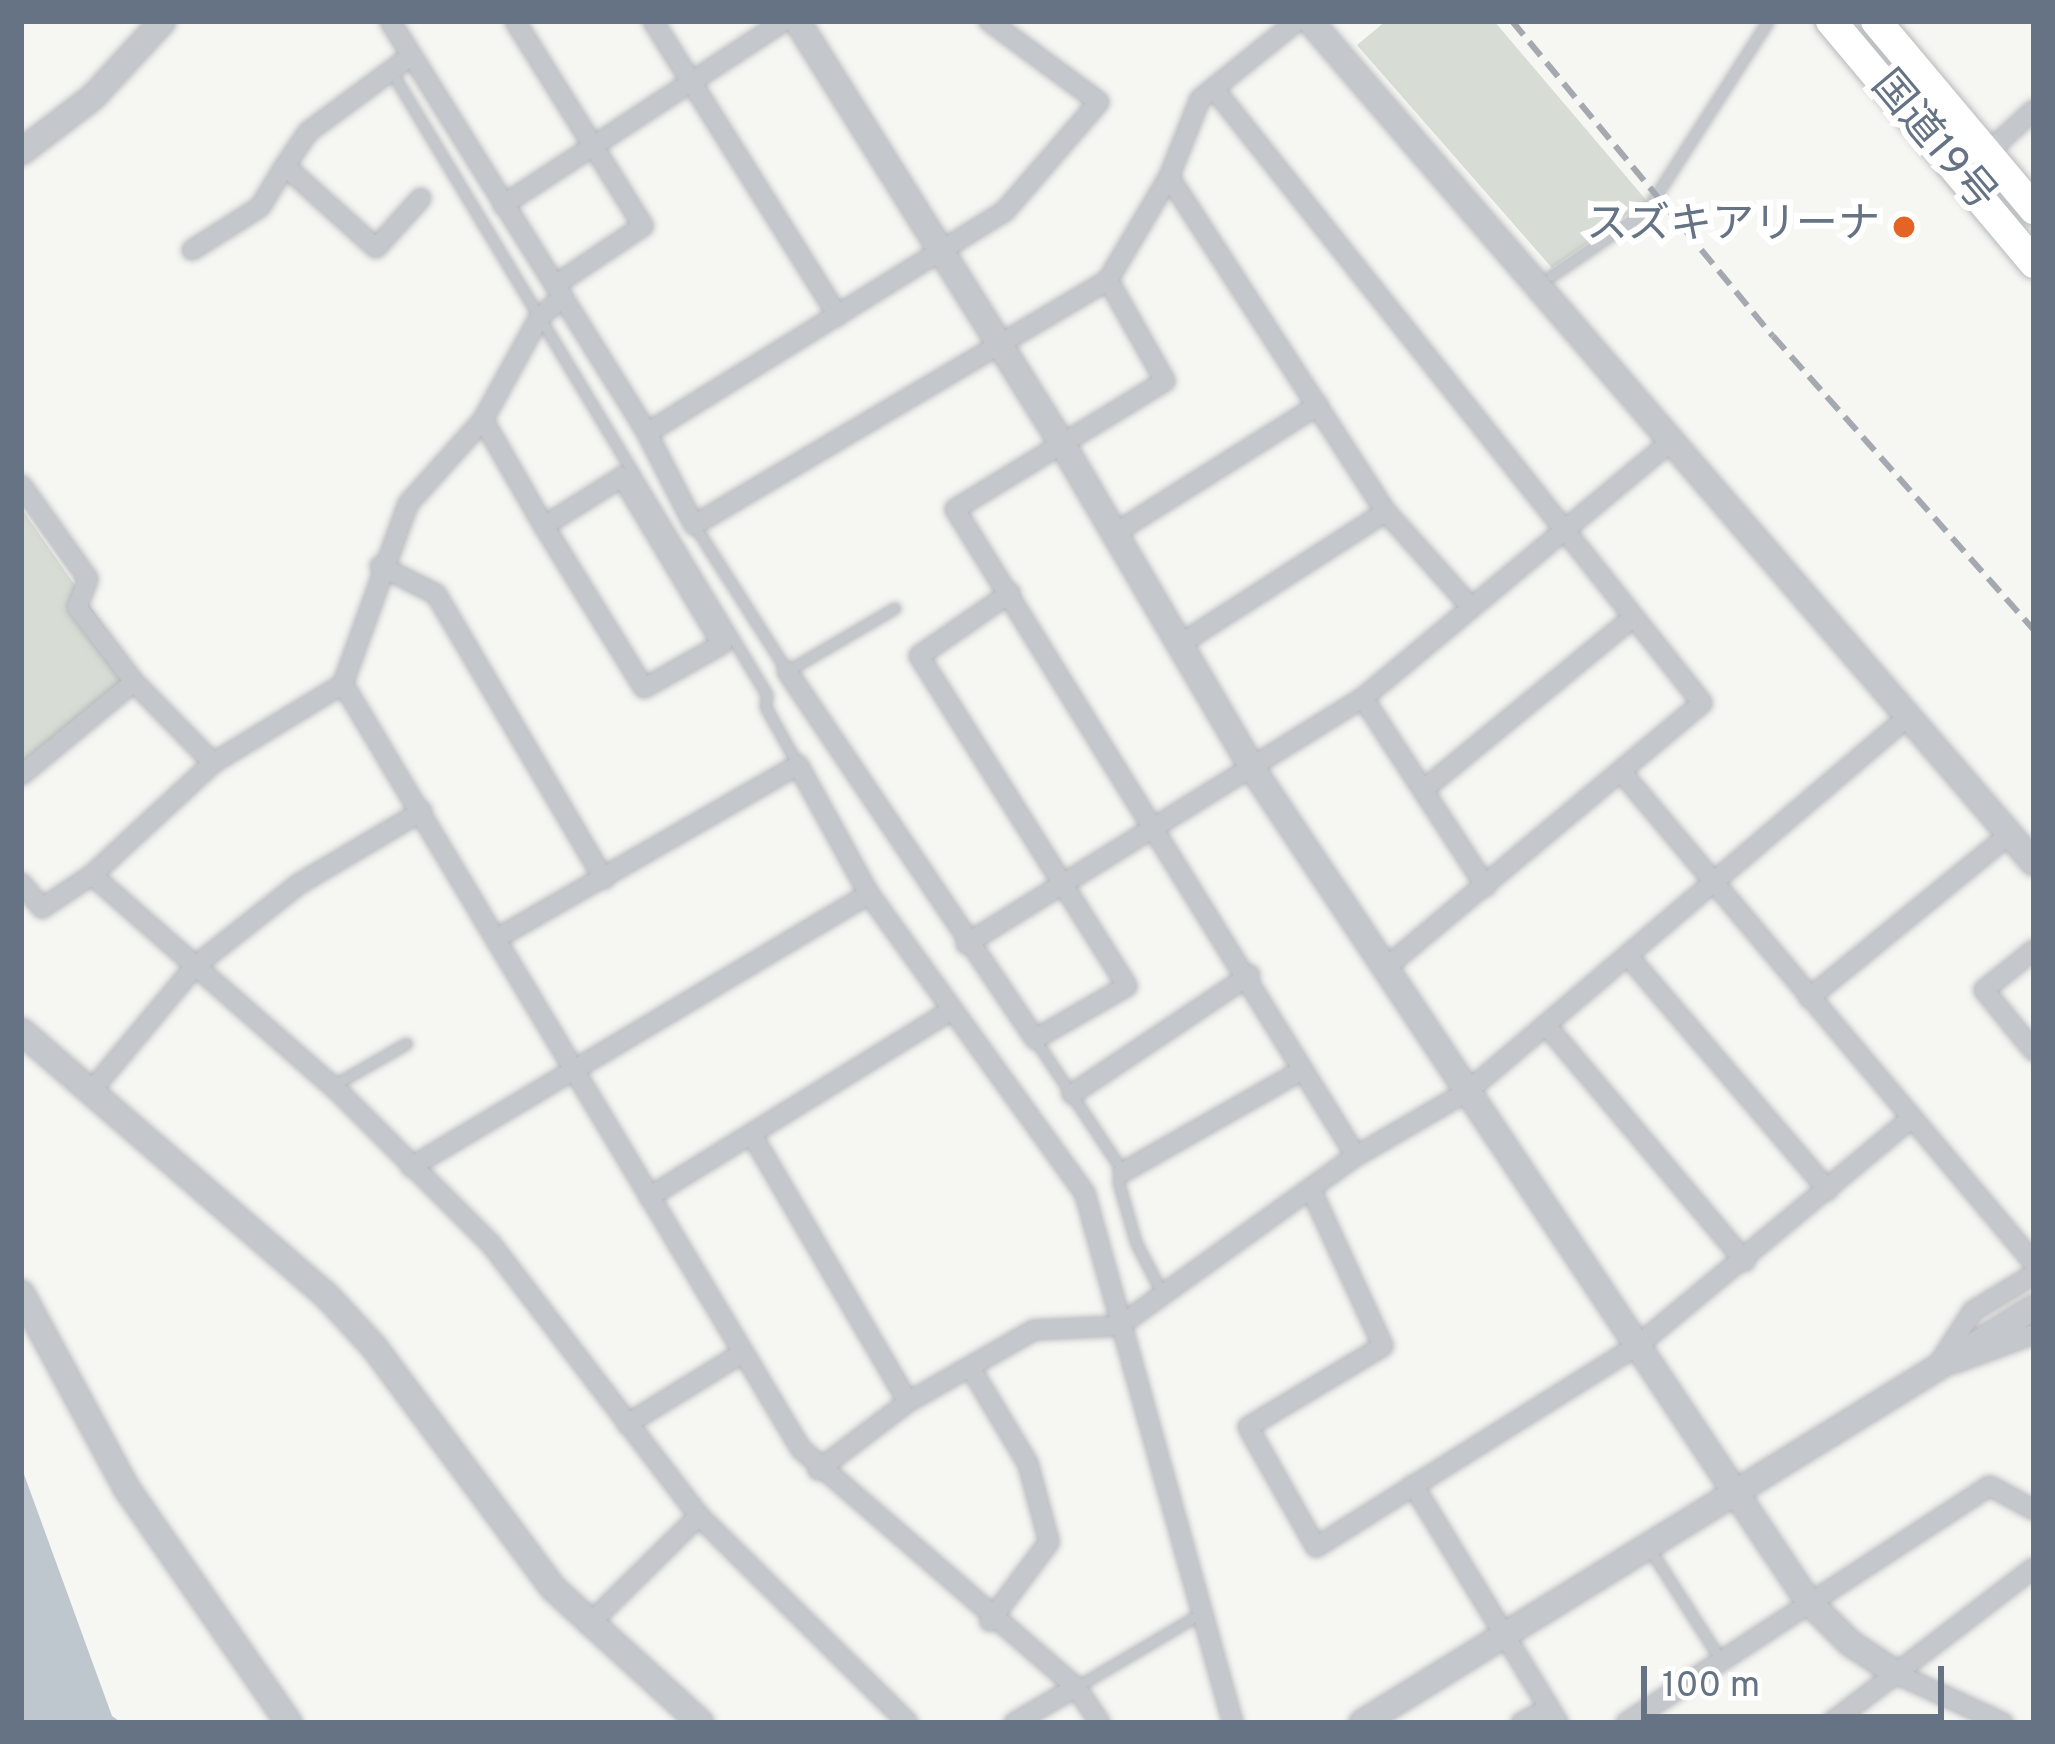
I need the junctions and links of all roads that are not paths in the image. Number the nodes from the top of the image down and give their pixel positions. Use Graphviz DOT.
graph roads {
  1 [pos="163,21"];
  2 [pos="390,21"];
  3 [pos="515,21"];
  4 [pos="653,21"];
  5 [pos="784,21"];
  6 [pos="797,21"];
  7 [pos="988,21"];
  8 [pos="1297,21"];
  9 [pos="1310,21"];
  10 [pos="1768,21"];
  11 [pos="1831,21"];
  12 [pos="1876,21"];
  13 [pos="411,56"];
  14 [pos="391,71"];
  15 [pos="690,80"];
  16 [pos="1215,90"];
  17 [pos="2034,110"];
  18 [pos="590,142"];
  19 [pos="21,152"];
  20 [pos="1987,152"];
  21 [pos="285,166"];
  22 [pos="1169,176"];
  23 [pos="1961,176"];
  24 [pos="421,198"];
  25 [pos="502,205"];
  26 [pos="2034,208"];
  27 [pos="940,249"];
  28 [pos="192,250"];
  29 [pos="2034,263"];
  30 [pos="1551,276"];
  31 [pos="1108,280"];
  32 [pos="559,291"];
  33 [pos="838,316"];
  34 [pos="539,318"];
  35 [pos="995,346"];
  36 [pos="1318,405"];
  37 [pos="483,420"];
  38 [pos="646,433"];
  39 [pos="1672,441"];
  40 [pos="1064,447"];
  41 [pos="21,485"];
  42 [pos="1386,512"];
  43 [pos="694,525"];
  44 [pos="544,526"];
  45 [pos="1115,533"];
  46 [pos="1562,536"];
  47 [pos="380,566"];
  48 [pos="1010,593"];
  49 [pos="895,608"];
  50 [pos="1471,608"];
  51 [pos="1630,620"];
  52 [pos="1180,644"];
  53 [pos="788,671"];
  54 [pos="134,682"];
  55 [pos="343,684"];
  56 [pos="1363,698"];
  57 [pos="1910,716"];
  58 [pos="213,763"];
  59 [pos="798,765"];
  60 [pos="1254,771"];
  61 [pos="1623,774"];
  62 [pos="21,776"];
  63 [pos="1424,790"];
  64 [pos="422,811"];
  65 [pos="1158,826"];
  66 [pos="2010,834"];
  67 [pos="2034,863"];
  68 [pos="92,875"];
  69 [pos="604,878"];
  70 [pos="21,883"];
  71 [pos="1064,884"];
  72 [pos="1710,884"];
  73 [pos="1486,887"];
  74 [pos="869,894"];
  75 [pos="499,938"];
  76 [pos="966,944"];
  77 [pos="2034,950"];
  78 [pos="1628,956"];
  79 [pos="195,966"];
  80 [pos="1388,966"];
  81 [pos="1250,975"];
  82 [pos="1809,998"];
  83 [pos="950,1011"];
  84 [pos="1546,1025"];
  85 [pos="21,1031"];
  86 [pos="1035,1039"];
  87 [pos="407,1043"];
  88 [pos="2034,1051"];
  89 [pos="573,1070"];
  90 [pos="1301,1071"];
  91 [pos="332,1086"];
  92 [pos="91,1091"];
  93 [pos="1468,1091"];
  94 [pos="1072,1094"];
  95 [pos="1912,1118"];
  96 [pos="752,1135"];
  97 [pos="1356,1156"];
  98 [pos="411,1167"];
  99 [pos="1123,1172"];
  100 [pos="1828,1190"];
  101 [pos="1313,1194"];
  102 [pos="649,1198"];
  103 [pos="1745,1261"];
  104 [pos="2034,1263"];
  105 [pos="2034,1274"];
  106 [pos="21,1292"];
  107 [pos="1162,1293"];
  108 [pos="2034,1308"];
  109 [pos="1119,1326"];
  110 [pos="2034,1334"];
  111 [pos="1637,1346"];
  112 [pos="741,1354"];
  113 [pos="970,1367"];
  114 [pos="1936,1368"];
  115 [pos="908,1402"];
  116 [pos="627,1424"];
  117 [pos="818,1470"];
  118 [pos="1413,1485"];
  119 [pos="1735,1490"];
  120 [pos="2034,1510"];
  121 [pos="699,1516"];
  122 [pos="1647,1545"];
  123 [pos="2034,1568"];
  124 [pos="1808,1601"];
  125 [pos="1203,1612"];
  126 [pos="990,1621"];
  127 [pos="588,1625"];
  128 [pos="1503,1635"];
  129 [pos="1721,1660"];
  130 [pos="1897,1674"];
  131 [pos="1076,1687"];
  132 [pos="1553,1716"];
  133 [pos="904,1722"];
  134 [pos="289,1723"];
  135 [pos="701,1723"];
  136 [pos="1014,1723"];
  137 [pos="1100,1723"];
  138 [pos="1233,1723"];
  139 [pos="1362,1723"];
  140 [pos="1521,1723"];
  141 [pos="1626,1723"];
  142 [pos="1831,1723"];
  143 [pos="2003,1723"];
  1 -- 19 [label="street"];
  2 -- 13 [label="street"];
  3 -- 18 [label="street"];
  4 -- 15 [label="street"];
  5 -- 15 [label="street"];
  6 -- 27 [label="street"];
  7 -- 27 [label="street"];
  8 -- 16 [label="street"];
  9 -- 39 [label="street"];
  10 -- 30 [label="lane"];
  11 -- 23 [label="highway, 国道19号"];
  12 -- 20 [label="highway, 国道19号"];
  13 -- 14 [label="street"];
  13 -- 25 [label="street"];
  14 -- 21 [label="street"];
  14 -- 34 [label="lane"];
  15 -- 18 [label="street"];
  15 -- 33 [label="street"];
  16 -- 22 [label="street"];
  16 -- 46 [label="street"];
  17 -- 20 [label="street"];
  18 -- 25 [label="street"];
  18 -- 32 [label="street"];
  20 -- 23 [label="street"];
  20 -- 26 [label="highway, 国道19号"];
  21 -- 24 [label="street"];
  21 -- 28 [label="street"];
  22 -- 31 [label="street"];
  22 -- 36 [label="street"];
  23 -- 29 [label="highway, 国道19号"];
  25 -- 32 [label="street"];
  27 -- 33 [label="street"];
  27 -- 35 [label="street"];
  31 -- 35 [label="street"];
  31 -- 40 [label="street"];
  32 -- 34 [label="street"];
  32 -- 38 [label="street"];
  33 -- 38 [label="street"];
  34 -- 37 [label="street"];
  34 -- 59 [label="lane"];
  35 -- 40 [label="street"];
  35 -- 43 [label="street"];
  36 -- 42 [label="street"];
  36 -- 45 [label="street"];
  37 -- 44 [label="street"];
  37 -- 47 [label="street"];
  38 -- 43 [label="street"];
  39 -- 46 [label="street"];
  39 -- 57 [label="street"];
  40 -- 45 [label="street"];
  40 -- 48 [label="street"];
  41 -- 54 [label="street"];
  42 -- 50 [label="street"];
  42 -- 52 [label="street"];
  43 -- 53 [label="lane"];
  44 -- 44 [label="street"];
  45 -- 52 [label="street"];
  46 -- 50 [label="street"];
  46 -- 51 [label="street"];
  47 -- 55 [label="street"];
  47 -- 69 [label="street"];
  48 -- 65 [label="street"];
  48 -- 71 [label="street"];
  49 -- 53 [label="lane"];
  50 -- 56 [label="street"];
  51 -- 61 [label="street"];
  51 -- 63 [label="street"];
  52 -- 60 [label="street"];
  53 -- 76 [label="street"];
  54 -- 58 [label="street"];
  54 -- 62 [label="street"];
  55 -- 58 [label="street"];
  55 -- 64 [label="street"];
  56 -- 60 [label="street"];
  56 -- 63 [label="street"];
  57 -- 66 [label="street"];
  57 -- 72 [label="street"];
  58 -- 68 [label="street"];
  59 -- 69 [label="street"];
  59 -- 74 [label="street"];
  60 -- 65 [label="street"];
  60 -- 80 [label="street"];
  61 -- 72 [label="street"];
  61 -- 73 [label="street"];
  63 -- 73 [label="street"];
  64 -- 75 [label="street"];
  64 -- 79 [label="street"];
  65 -- 71 [label="street"];
  65 -- 81 [label="street"];
  66 -- 67 [label="street"];
  66 -- 82 [label="street"];
  68 -- 70 [label="street"];
  68 -- 79 [label="street"];
  69 -- 75 [label="street"];
  71 -- 76 [label="street"];
  71 -- 86 [label="street"];
  72 -- 78 [label="street"];
  72 -- 82 [label="street"];
  73 -- 80 [label="street"];
  74 -- 83 [label="street"];
  74 -- 89 [label="street"];
  75 -- 89 [label="street"];
  76 -- 86 [label="street"];
  77 -- 88 [label="street"];
  78 -- 84 [label="street"];
  78 -- 100 [label="street"];
  79 -- 91 [label="street"];
  79 -- 92 [label="street"];
  80 -- 93 [label="street"];
  81 -- 90 [label="street"];
  81 -- 94 [label="street"];
  82 -- 95 [label="street"];
  83 -- 96 [label="street"];
  83 -- 109 [label="street"];
  84 -- 93 [label="street"];
  84 -- 103 [label="street"];
  85 -- 92 [label="street"];
  86 -- 94 [label="lane"];
  87 -- 91 [label="lane"];
  89 -- 98 [label="street"];
  89 -- 102 [label="street"];
  90 -- 97 [label="street"];
  90 -- 99 [label="street"];
  91 -- 98 [label="street"];
  92 -- 127 [label="street"];
  93 -- 97 [label="street"];
  93 -- 111 [label="street"];
  94 -- 99 [label="lane"];
  95 -- 100 [label="street"];
  95 -- 104 [label="street"];
  96 -- 102 [label="street"];
  96 -- 115 [label="street"];
  97 -- 101 [label="street"];
  98 -- 116 [label="street"];
  99 -- 107 [label="lane"];
  100 -- 103 [label="street"];
  101 -- 107 [label="street"];
  101 -- 118 [label="street"];
  102 -- 112 [label="street"];
  103 -- 111 [label="street"];
  105 -- 114 [label="street"];
  106 -- 134 [label="street"];
  107 -- 109 [label="street"];
  108 -- 114 [label="street"];
  109 -- 113 [label="street"];
  109 -- 125 [label="street"];
  110 -- 114 [label="street"];
  111 -- 118 [label="street"];
  111 -- 119 [label="street"];
  112 -- 116 [label="street"];
  112 -- 117 [label="street"];
  113 -- 115 [label="street"];
  113 -- 126 [label="street"];
  114 -- 119 [label="street"];
  115 -- 117 [label="street"];
  116 -- 121 [label="street"];
  117 -- 126 [label="street"];
  118 -- 128 [label="street"];
  119 -- 122 [label="street"];
  119 -- 124 [label="street"];
  120 -- 124 [label="street"];
  121 -- 127 [label="street"];
  121 -- 133 [label="street"];
  122 -- 128 [label="street"];
  122 -- 129 [label="lane"];
  123 -- 130 [label="street"];
  124 -- 129 [label="street"];
  124 -- 130 [label="street"];
  125 -- 131 [label="lane"];
  125 -- 138 [label="street"];
  126 -- 131 [label="street"];
  127 -- 135 [label="street"];
  128 -- 132 [label="street"];
  128 -- 139 [label="street"];
  129 -- 141 [label="street"];
  130 -- 142 [label="street"];
  130 -- 143 [label="street"];
  131 -- 136 [label="street"];
  131 -- 137 [label="street"];
  132 -- 140 [label="street"];
}
